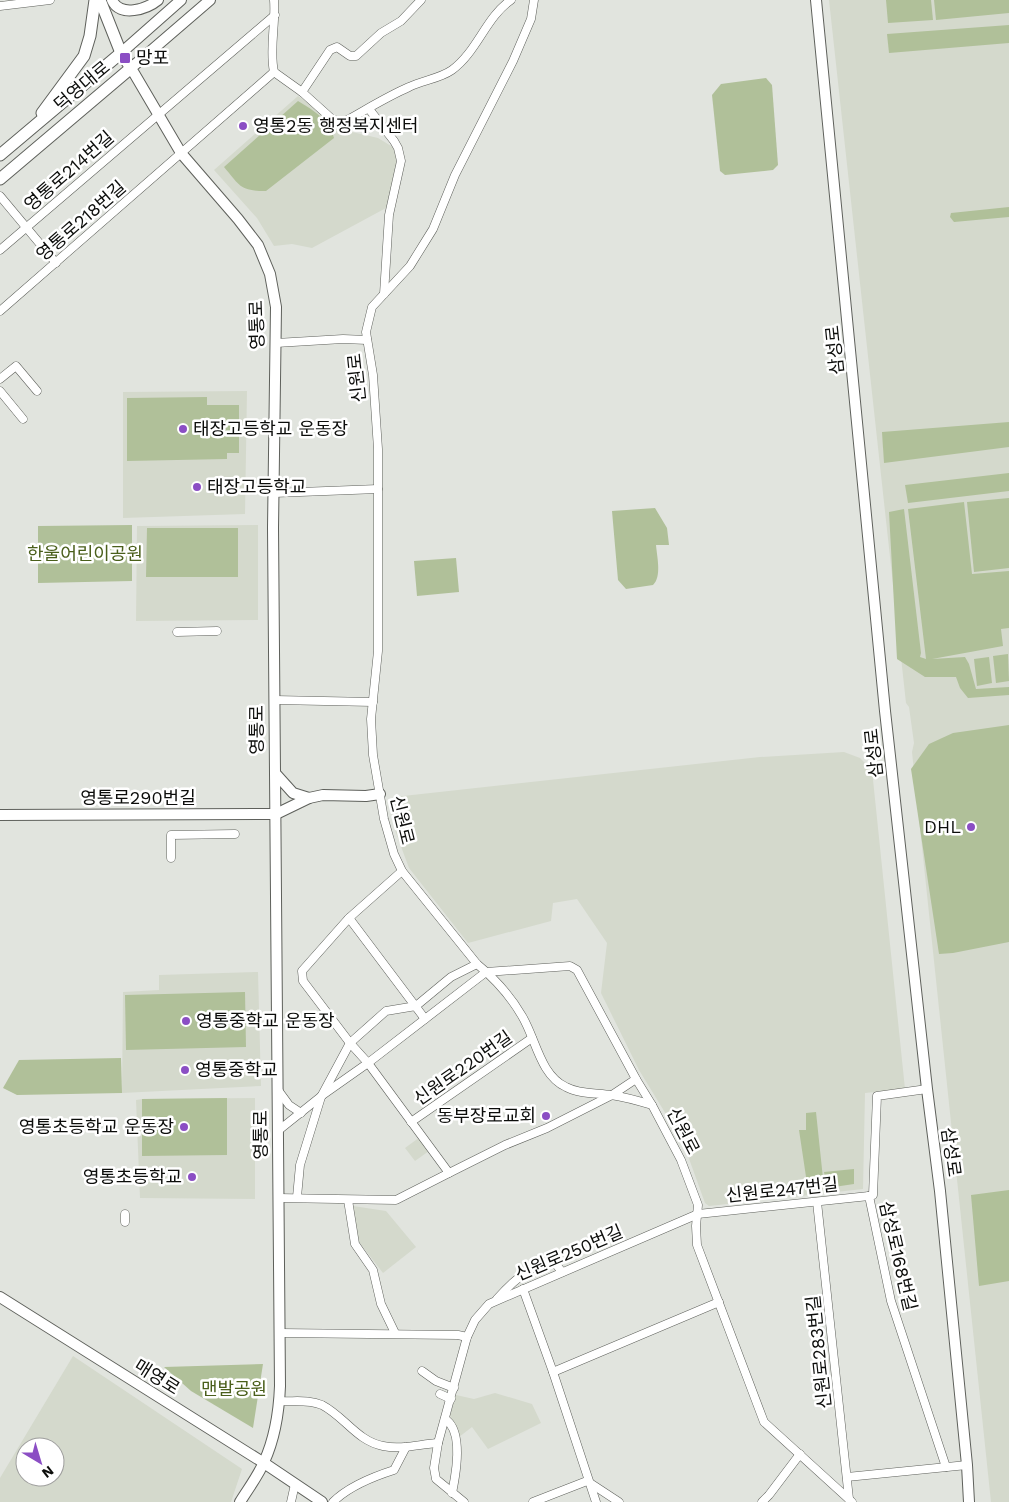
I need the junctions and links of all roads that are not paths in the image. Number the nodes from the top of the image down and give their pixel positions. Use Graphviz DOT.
graph roads {
  1 [pos="50,0"];
  2 [pos="96,0"];
  3 [pos="100,0"];
  4 [pos="112,0"];
  5 [pos="158,0"];
  6 [pos="181,0"];
  7 [pos="210,0"];
  8 [pos="274,0"];
  9 [pos="421,0"];
  10 [pos="512,0"];
  11 [pos="534,0"];
  12 [pos="816,0"];
  13 [pos="0,6"];
  14 [pos="275,15"];
  15 [pos="121,53"];
  16 [pos="130,68"];
  17 [pos="274,72"];
  18 [pos="302,92"];
  19 [pos="369,109"];
  20 [pos="158,115"];
  21 [pos="30,130"];
  22 [pos="182,154"];
  23 [pos="0,156"];
  24 [pos="0,179"];
  25 [pos="0,196"];
  26 [pos="26,228"];
  27 [pos="0,250"];
  28 [pos="56,263"];
  29 [pos="384,294"];
  30 [pos="0,311"];
  31 [pos="368,340"];
  32 [pos="276,343"];
  33 [pos="0,379"];
  34 [pos="0,391"];
  35 [pos="37,391"];
  36 [pos="23,419"];
  37 [pos="378,489"];
  38 [pos="274,493"];
  39 [pos="217,631"];
  40 [pos="177,632"];
  41 [pos="275,700"];
  42 [pos="373,702"];
  43 [pos="275,773"];
  44 [pos="380,794"];
  45 [pos="308,798"];
  46 [pos="276,814"];
  47 [pos="0,815"];
  48 [pos="235,834"];
  49 [pos="171,858"];
  50 [pos="402,871"];
  51 [pos="349,918"];
  52 [pos="477,964"];
  53 [pos="486,972"];
  54 [pos="416,1006"];
  55 [pos="425,1019"];
  56 [pos="532,1038"];
  57 [pos="350,1043"];
  58 [pos="368,1063"];
  59 [pos="636,1079"];
  60 [pos="278,1090"];
  61 [pos="927,1090"];
  62 [pos="612,1095"];
  63 [pos="322,1097"];
  64 [pos="652,1105"];
  65 [pos="301,1113"];
  66 [pos="411,1122"];
  67 [pos="280,1130"];
  68 [pos="449,1173"];
  69 [pos="870,1196"];
  70 [pos="297,1197"];
  71 [pos="278,1198"];
  72 [pos="348,1200"];
  73 [pos="817,1202"];
  74 [pos="698,1214"];
  75 [pos="562,1272"];
  76 [pos="523,1289"];
  77 [pos="0,1297"];
  78 [pos="495,1301"];
  79 [pos="719,1302"];
  80 [pos="280,1333"];
  81 [pos="395,1333"];
  82 [pos="467,1337"];
  83 [pos="422,1371"];
  84 [pos="553,1372"];
  85 [pos="454,1388"];
  86 [pos="440,1394"];
  87 [pos="451,1399"];
  88 [pos="279,1401"];
  89 [pos="445,1418"];
  90 [pos="438,1443"];
  91 [pos="406,1447"];
  92 [pos="800,1454"];
  93 [pos="264,1463"];
  94 [pos="968,1466"];
  95 [pos="946,1468"];
  96 [pos="847,1477"];
  97 [pos="587,1481"];
  98 [pos="295,1484"];
  99 [pos="452,1493"];
  100 [pos="851,1501"];
  101 [pos="240,1502"];
  102 [pos="291,1502"];
  103 [pos="322,1502"];
  104 [pos="333,1502"];
  105 [pos="464,1502"];
  106 [pos="533,1502"];
  107 [pos="596,1502"];
  108 [pos="619,1502"];
  109 [pos="762,1502"];
  110 [pos="969,1502"];
  1 -- 13 [label="street"];
  2 -- 21 [label="main road"];
  3 -- 15 [label="main road, 영통로"];
  4 -- 5 [label="street"];
  6 -- 15 [label="street, 덕영대로"];
  7 -- 16 [label="street, 덕영대로"];
  8 -- 14 [label="street"];
  9 -- 18 [label="street"];
  10 -- 19 [label="street"];
  11 -- 29 [label="street, 신원로"];
  12 -- 61 [label="street, 삼성로"];
  14 -- 17 [label="street"];
  14 -- 20 [label="street, 영통로214번길"];
  15 -- 16 [label="main road, 영통로"];
  15 -- 21 [label="main road, 덕영대로"];
  16 -- 20 [label="street, 영통로"];
  16 -- 24 [label="main road, 덕영대로"];
  17 -- 18 [label="street"];
  17 -- 22 [label="street, 영통로218번길"];
  18 -- 19 [label="street"];
  19 -- 29 [label="street"];
  20 -- 22 [label="street, 영통로"];
  20 -- 26 [label="street, 영통로214번길"];
  21 -- 23 [label="main road, 덕영대로"];
  22 -- 28 [label="street, 영통로218번길"];
  22 -- 32 [label="street, 영통로"];
  25 -- 26 [label="street"];
  26 -- 27 [label="street, 영통로214번길"];
  26 -- 28 [label="street"];
  28 -- 30 [label="street, 영통로218번길"];
  29 -- 31 [label="street, 신원로"];
  31 -- 32 [label="street"];
  31 -- 37 [label="street, 신원로"];
  32 -- 38 [label="street, 영통로"];
  33 -- 35 [label="street"];
  34 -- 36 [label="street"];
  37 -- 38 [label="street"];
  37 -- 42 [label="street, 신원로"];
  38 -- 41 [label="street, 영통로"];
  39 -- 40 [label="street"];
  41 -- 42 [label="street"];
  41 -- 43 [label="street, 영통로"];
  42 -- 44 [label="street, 신원로"];
  43 -- 45 [label="street"];
  43 -- 46 [label="street, 영통로"];
  44 -- 45 [label="street"];
  44 -- 50 [label="street, 신원로"];
  45 -- 46 [label="street"];
  46 -- 47 [label="street, 영통로290번길"];
  46 -- 60 [label="street, 영통로"];
  48 -- 49 [label="street"];
  50 -- 51 [label="street"];
  50 -- 52 [label="street, 신원로"];
  51 -- 54 [label="street"];
  51 -- 57 [label="street"];
  52 -- 53 [label="street, 신원로"];
  52 -- 54 [label="street"];
  53 -- 55 [label="street"];
  53 -- 56 [label="street, 신원로"];
  53 -- 59 [label="street"];
  54 -- 55 [label="street"];
  54 -- 57 [label="street"];
  55 -- 58 [label="street"];
  56 -- 62 [label="street, 신원로"];
  56 -- 66 [label="street, 신원로220번길"];
  57 -- 58 [label="street"];
  57 -- 63 [label="street"];
  58 -- 63 [label="street"];
  58 -- 66 [label="street"];
  59 -- 62 [label="street"];
  59 -- 64 [label="street"];
  60 -- 65 [label="street"];
  60 -- 67 [label="street, 영통로"];
  61 -- 69 [label="street, 삼성로168번길"];
  61 -- 94 [label="street, 삼성로"];
  62 -- 64 [label="street, 신원로"];
  62 -- 68 [label="street"];
  63 -- 65 [label="street"];
  63 -- 70 [label="street"];
  64 -- 74 [label="street, 신원로"];
  65 -- 67 [label="street"];
  66 -- 68 [label="street"];
  67 -- 71 [label="street, 영통로"];
  68 -- 72 [label="street"];
  69 -- 73 [label="street, 신원로247번길"];
  69 -- 95 [label="street, 삼성로168번길"];
  70 -- 71 [label="street"];
  70 -- 72 [label="street"];
  71 -- 80 [label="street, 영통로"];
  72 -- 81 [label="street"];
  73 -- 74 [label="street, 신원로247번길"];
  73 -- 96 [label="street, 신원로283번길"];
  74 -- 75 [label="street, 신원로250번길"];
  74 -- 79 [label="street, 신원로"];
  75 -- 76 [label="street, 신원로250번길"];
  75 -- 78 [label="street"];
  76 -- 78 [label="street, 신원로250번길"];
  76 -- 84 [label="street"];
  77 -- 93 [label="street, 매영로"];
  78 -- 82 [label="street, 신원로250번길"];
  79 -- 84 [label="street"];
  79 -- 92 [label="street, 신원로"];
  80 -- 81 [label="street"];
  80 -- 88 [label="street, 영통로"];
  81 -- 82 [label="street"];
  82 -- 85 [label="street, 신원로250번길"];
  83 -- 85 [label="street"];
  84 -- 97 [label="street"];
  85 -- 87 [label="street, 신원로250번길"];
  86 -- 87 [label="street"];
  87 -- 89 [label="street, 신원로250번길"];
  88 -- 91 [label="street"];
  88 -- 93 [label="street, 영통로"];
  89 -- 90 [label="street, 신원로250번길"];
  89 -- 99 [label="street"];
  90 -- 91 [label="street"];
  90 -- 99 [label="street, 신원로250번길"];
  91 -- 104 [label="street"];
  92 -- 100 [label="street, 신원로"];
  92 -- 109 [label="street"];
  93 -- 98 [label="street, 매영로"];
  93 -- 101 [label="street, 영통로"];
  94 -- 95 [label="street"];
  94 -- 110 [label="street, 삼성로"];
  95 -- 96 [label="street"];
  96 -- 100 [label="street, 신원로283번길"];
  97 -- 106 [label="street"];
  97 -- 107 [label="street"];
  97 -- 108 [label="street"];
  98 -- 102 [label="street"];
  98 -- 103 [label="street, 매영로"];
  99 -- 105 [label="street"];
}
